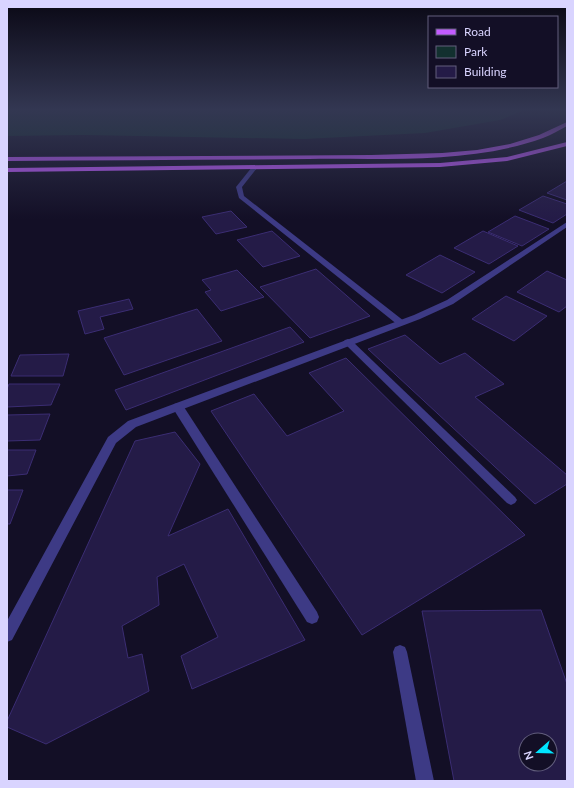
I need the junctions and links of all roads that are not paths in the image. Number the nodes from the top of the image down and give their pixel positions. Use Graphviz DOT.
graph roads {
  1 [pos="503,146"];
  2 [pos="560,146"];
  3 [pos="7,159"];
  4 [pos="254,168"];
  5 [pos="7,170"];
  6 [pos="567,224"];
  7 [pos="401,323"];
  8 [pos="348,342"];
  9 [pos="178,407"];
  10 [pos="511,500"];
  11 [pos="312,617"];
  12 [pos="7,635"];
  13 [pos="400,652"];
  14 [pos="425,781"];
  1 -- 3 [label="main road"];
  2 -- 4 [label="main road"];
  4 -- 5 [label="main road"];
  4 -- 7 [label="street"];
  6 -- 7 [label="street"];
  7 -- 8 [label="street"];
  8 -- 9 [label="street"];
  8 -- 10 [label="street"];
  9 -- 11 [label="street"];
  9 -- 12 [label="street"];
  13 -- 14 [label="street"];
}
